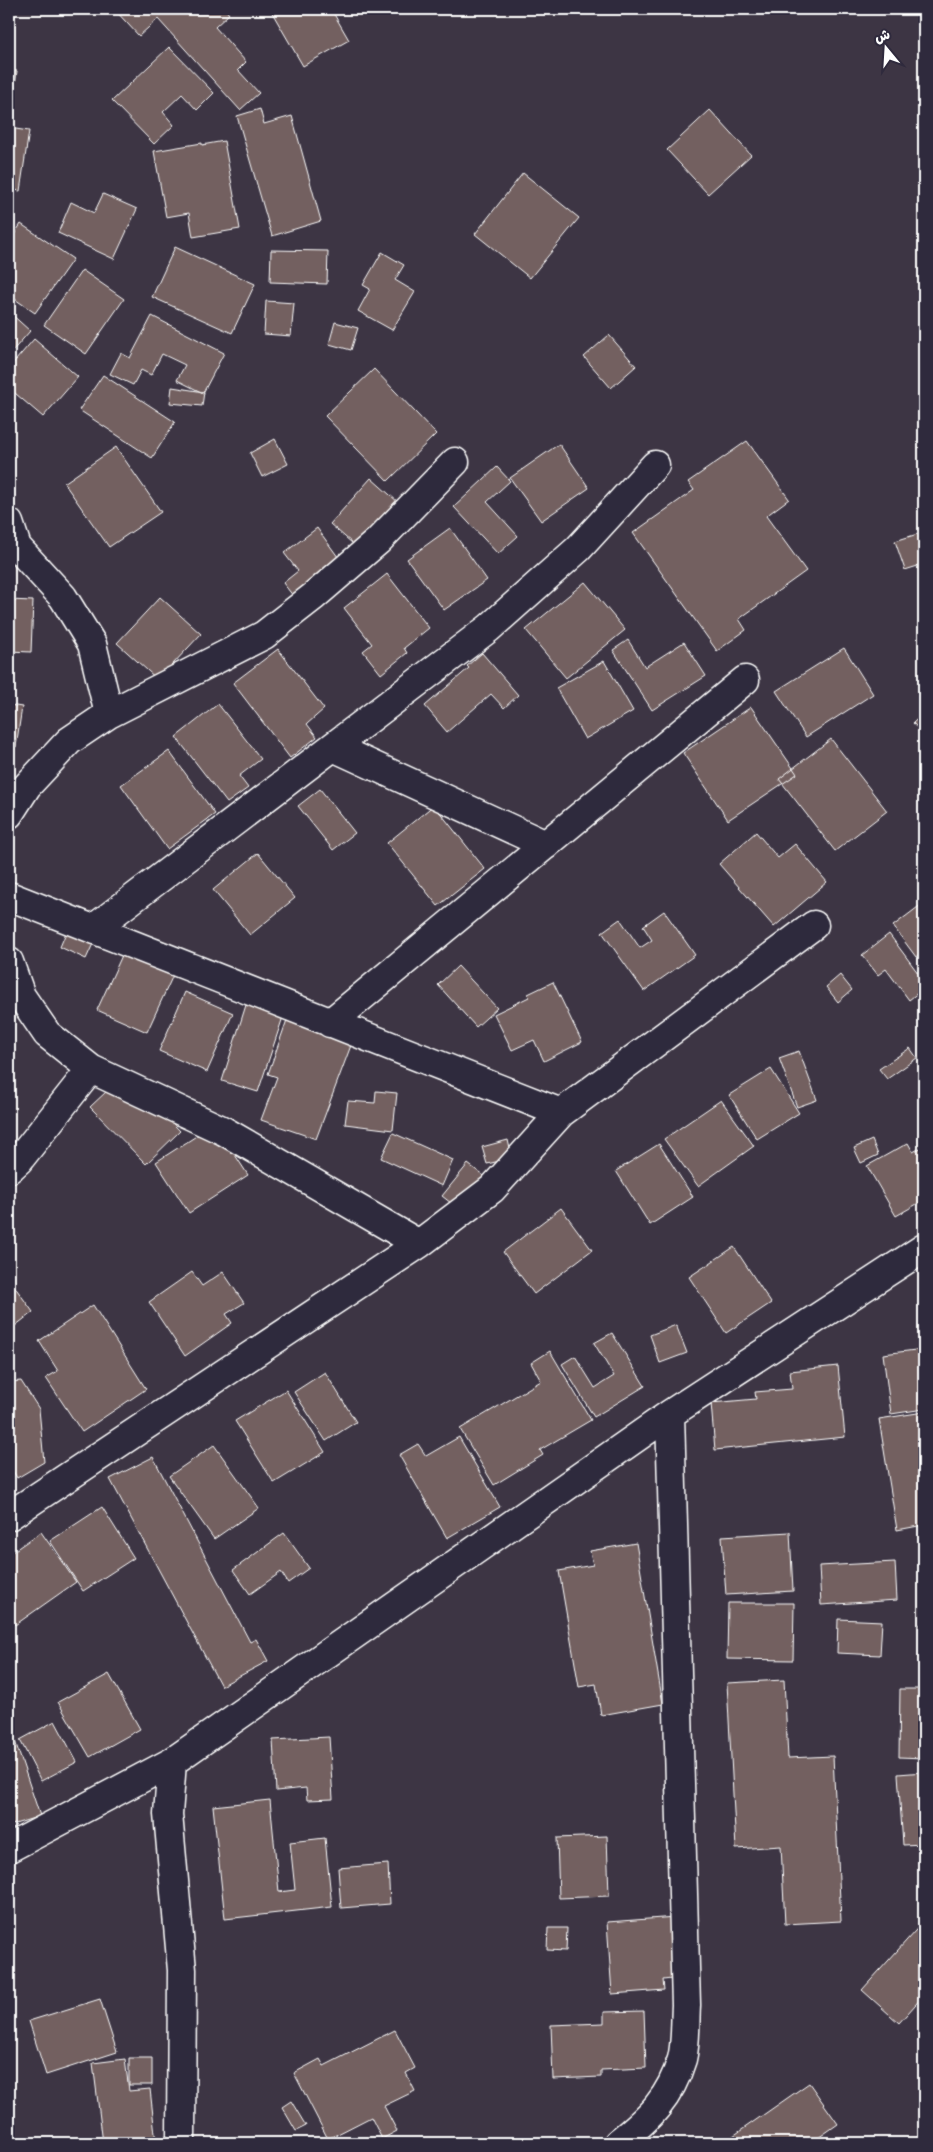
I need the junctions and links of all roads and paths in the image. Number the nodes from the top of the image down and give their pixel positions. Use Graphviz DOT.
graph roads {
  1 [pos="456,462"];
  2 [pos="655,464"];
  3 [pos="9,523"];
  4 [pos="746,680"];
  5 [pos="109,714"];
  6 [pos="334,747"];
  7 [pos="9,814"];
  8 [pos="546,844"];
  9 [pos="9,896"];
  10 [pos="814,925"];
  11 [pos="93,929"];
  12 [pos="9,962"];
  13 [pos="330,1022"];
  14 [pos="91,1069"];
  15 [pos="561,1113"];
  16 [pos="9,1169"];
  17 [pos="419,1244"];
  18 [pos="924,1248"];
  19 [pos="670,1414"];
  20 [pos="9,1516"];
  21 [pos="172,1762"];
  22 [pos="9,1848"];
  23 [pos="181,2143"];
  24 [pos="618,2143"];
  1 -- 5 [label="street"];
  2 -- 6 [label="street"];
  3 -- 5 [label="street"];
  4 -- 8 [label="street"];
  5 -- 7 [label="street"];
  6 -- 8 [label="street"];
  6 -- 11 [label="street"];
  8 -- 13 [label="street"];
  9 -- 11 [label="street"];
  10 -- 15 [label="street"];
  11 -- 13 [label="street"];
  12 -- 14 [label="street"];
  13 -- 15 [label="street"];
  14 -- 16 [label="street"];
  14 -- 17 [label="street"];
  15 -- 17 [label="street"];
  17 -- 20 [label="street"];
  18 -- 19 [label="street"];
  19 -- 21 [label="street"];
  19 -- 24 [label="street"];
  21 -- 22 [label="street"];
  21 -- 23 [label="street"];
}
